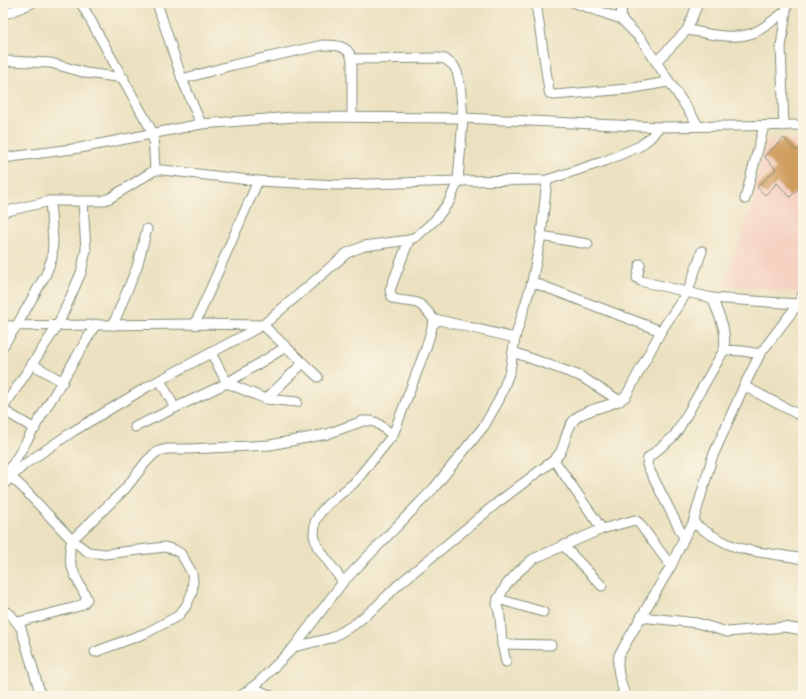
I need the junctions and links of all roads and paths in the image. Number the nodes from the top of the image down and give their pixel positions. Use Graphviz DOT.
graph roads {
  1 [pos="32,3"];
  2 [pos="81,3"];
  3 [pos="157,3"];
  4 [pos="536,3"];
  5 [pos="575,3"];
  6 [pos="622,3"];
  7 [pos="698,3"];
  8 [pos="786,7"];
  9 [pos="3,15"];
  10 [pos="621,19"];
  11 [pos="687,30"];
  12 [pos="352,59"];
  13 [pos="657,62"];
  14 [pos="3,63"];
  15 [pos="124,78"];
  16 [pos="182,79"];
  17 [pos="668,82"];
  18 [pos="352,117"];
  19 [pos="462,118"];
  20 [pos="201,124"];
  21 [pos="803,125"];
  22 [pos="698,126"];
  23 [pos="764,126"];
  24 [pos="784,126"];
  25 [pos="659,127"];
  26 [pos="154,133"];
  27 [pos="3,158"];
  28 [pos="155,170"];
  29 [pos="548,180"];
  30 [pos="258,181"];
  31 [pos="458,181"];
  32 [pos="745,199"];
  33 [pos="50,201"];
  34 [pos="83,202"];
  35 [pos="3,212"];
  36 [pos="147,229"];
  37 [pos="541,236"];
  38 [pos="409,240"];
  39 [pos="588,244"];
  40 [pos="702,251"];
  41 [pos="640,264"];
  42 [pos="532,282"];
  43 [pos="688,291"];
  44 [pos="803,294"];
  45 [pos="712,298"];
  46 [pos="798,304"];
  47 [pos="436,321"];
  48 [pos="96,324"];
  49 [pos="195,324"];
  50 [pos="58,325"];
  51 [pos="113,325"];
  52 [pos="3,326"];
  53 [pos="17,326"];
  54 [pos="263,326"];
  55 [pos="661,331"];
  56 [pos="515,338"];
  57 [pos="3,346"];
  58 [pos="286,347"];
  59 [pos="724,350"];
  60 [pos="513,352"];
  61 [pos="210,353"];
  62 [pos="760,354"];
  63 [pos="303,363"];
  64 [pos="32,364"];
  65 [pos="318,377"];
  66 [pos="160,380"];
  67 [pos="63,382"];
  68 [pos="227,383"];
  69 [pos="744,386"];
  70 [pos="266,399"];
  71 [pos="620,401"];
  72 [pos="297,402"];
  73 [pos="175,408"];
  74 [pos="3,409"];
  75 [pos="803,417"];
  76 [pos="135,427"];
  77 [pos="35,429"];
  78 [pos="393,435"];
  79 [pos="554,460"];
  80 [pos="7,474"];
  81 [pos="3,485"];
  82 [pos="693,523"];
  83 [pos="602,529"];
  84 [pos="684,538"];
  85 [pos="72,540"];
  86 [pos="563,545"];
  87 [pos="803,559"];
  88 [pos="670,566"];
  89 [pos="343,582"];
  90 [pos="602,586"];
  91 [pos="498,599"];
  92 [pos="3,610"];
  93 [pos="543,612"];
  94 [pos="641,617"];
  95 [pos="18,622"];
  96 [pos="803,630"];
  97 [pos="502,644"];
  98 [pos="550,645"];
  99 [pos="294,648"];
  100 [pos="95,652"];
  101 [pos="506,662"];
  102 [pos="252,687"];
  103 [pos="39,692"];
  104 [pos="625,695"];
  105 [pos="49,696"];
  106 [pos="241,696"];
  107 [pos="271,696"];
  1 -- 9 [label="street"];
  2 -- 15 [label="street"];
  3 -- 16 [label="street"];
  4 -- 17 [label="street"];
  5 -- 10 [label="street"];
  6 -- 10 [label="street"];
  7 -- 11 [label="street"];
  8 -- 11 [label="street"];
  8 -- 24 [label="street"];
  10 -- 13 [label="street"];
  11 -- 13 [label="street"];
  12 -- 16 [label="street"];
  12 -- 18 [label="street"];
  12 -- 19 [label="street"];
  13 -- 17 [label="street"];
  14 -- 15 [label="street"];
  15 -- 26 [label="street"];
  16 -- 20 [label="street"];
  17 -- 22 [label="street"];
  18 -- 19 [label="street"];
  18 -- 20 [label="street"];
  19 -- 25 [label="street"];
  19 -- 31 [label="street"];
  20 -- 26 [label="street"];
  21 -- 24 [label="street"];
  22 -- 23 [label="street"];
  22 -- 25 [label="street"];
  23 -- 24 [label="street"];
  23 -- 32 [label="street"];
  25 -- 29 [label="street"];
  26 -- 27 [label="street"];
  26 -- 28 [label="street"];
  28 -- 30 [label="street"];
  28 -- 34 [label="street"];
  29 -- 31 [label="street"];
  29 -- 37 [label="street"];
  30 -- 31 [label="street"];
  30 -- 49 [label="street"];
  31 -- 38 [label="street"];
  33 -- 34 [label="street"];
  33 -- 35 [label="street"];
  33 -- 53 [label="street"];
  34 -- 50 [label="street"];
  36 -- 51 [label="street"];
  37 -- 39 [label="street"];
  37 -- 42 [label="street"];
  38 -- 47 [label="street"];
  38 -- 54 [label="street"];
  40 -- 43 [label="street"];
  41 -- 43 [label="street"];
  42 -- 55 [label="street"];
  42 -- 56 [label="street"];
  43 -- 45 [label="street"];
  43 -- 55 [label="street"];
  44 -- 46 [label="street"];
  45 -- 46 [label="street"];
  45 -- 59 [label="street"];
  46 -- 62 [label="street"];
  47 -- 56 [label="street"];
  47 -- 78 [label="street"];
  48 -- 50 [label="street"];
  48 -- 51 [label="street"];
  48 -- 67 [label="street"];
  49 -- 51 [label="street"];
  49 -- 54 [label="street"];
  50 -- 53 [label="street"];
  50 -- 64 [label="street"];
  52 -- 53 [label="street"];
  53 -- 57 [label="street"];
  54 -- 58 [label="street"];
  54 -- 61 [label="street"];
  55 -- 71 [label="street"];
  56 -- 60 [label="street"];
  58 -- 63 [label="street"];
  58 -- 68 [label="street"];
  59 -- 62 [label="street"];
  59 -- 84 [label="street"];
  60 -- 71 [label="street"];
  60 -- 89 [label="street"];
  61 -- 66 [label="street"];
  61 -- 68 [label="street"];
  62 -- 69 [label="street"];
  63 -- 65 [label="street"];
  63 -- 70 [label="street"];
  64 -- 67 [label="street"];
  64 -- 74 [label="street"];
  66 -- 73 [label="street"];
  66 -- 80 [label="street"];
  67 -- 77 [label="street"];
  68 -- 70 [label="street"];
  68 -- 73 [label="street"];
  69 -- 75 [label="street"];
  69 -- 82 [label="street"];
  70 -- 72 [label="street"];
  71 -- 79 [label="street"];
  73 -- 76 [label="street"];
  74 -- 77 [label="street"];
  77 -- 80 [label="street"];
  78 -- 85 [label="street"];
  78 -- 89 [label="street"];
  79 -- 83 [label="street"];
  79 -- 99 [label="street"];
  80 -- 81 [label="street"];
  80 -- 85 [label="street"];
  82 -- 84 [label="street"];
  82 -- 87 [label="street"];
  83 -- 86 [label="street"];
  83 -- 88 [label="street"];
  84 -- 88 [label="street"];
  85 -- 95 [label="street"];
  85 -- 100 [label="street"];
  86 -- 90 [label="street"];
  86 -- 91 [label="street"];
  88 -- 94 [label="street"];
  89 -- 99 [label="street"];
  91 -- 93 [label="street"];
  91 -- 97 [label="street"];
  92 -- 95 [label="street"];
  94 -- 96 [label="street"];
  94 -- 104 [label="street"];
  95 -- 103 [label="street"];
  97 -- 98 [label="street"];
  97 -- 101 [label="street"];
  99 -- 102 [label="street"];
  102 -- 106 [label="street"];
  102 -- 107 [label="street"];
  103 -- 105 [label="street"];
}
